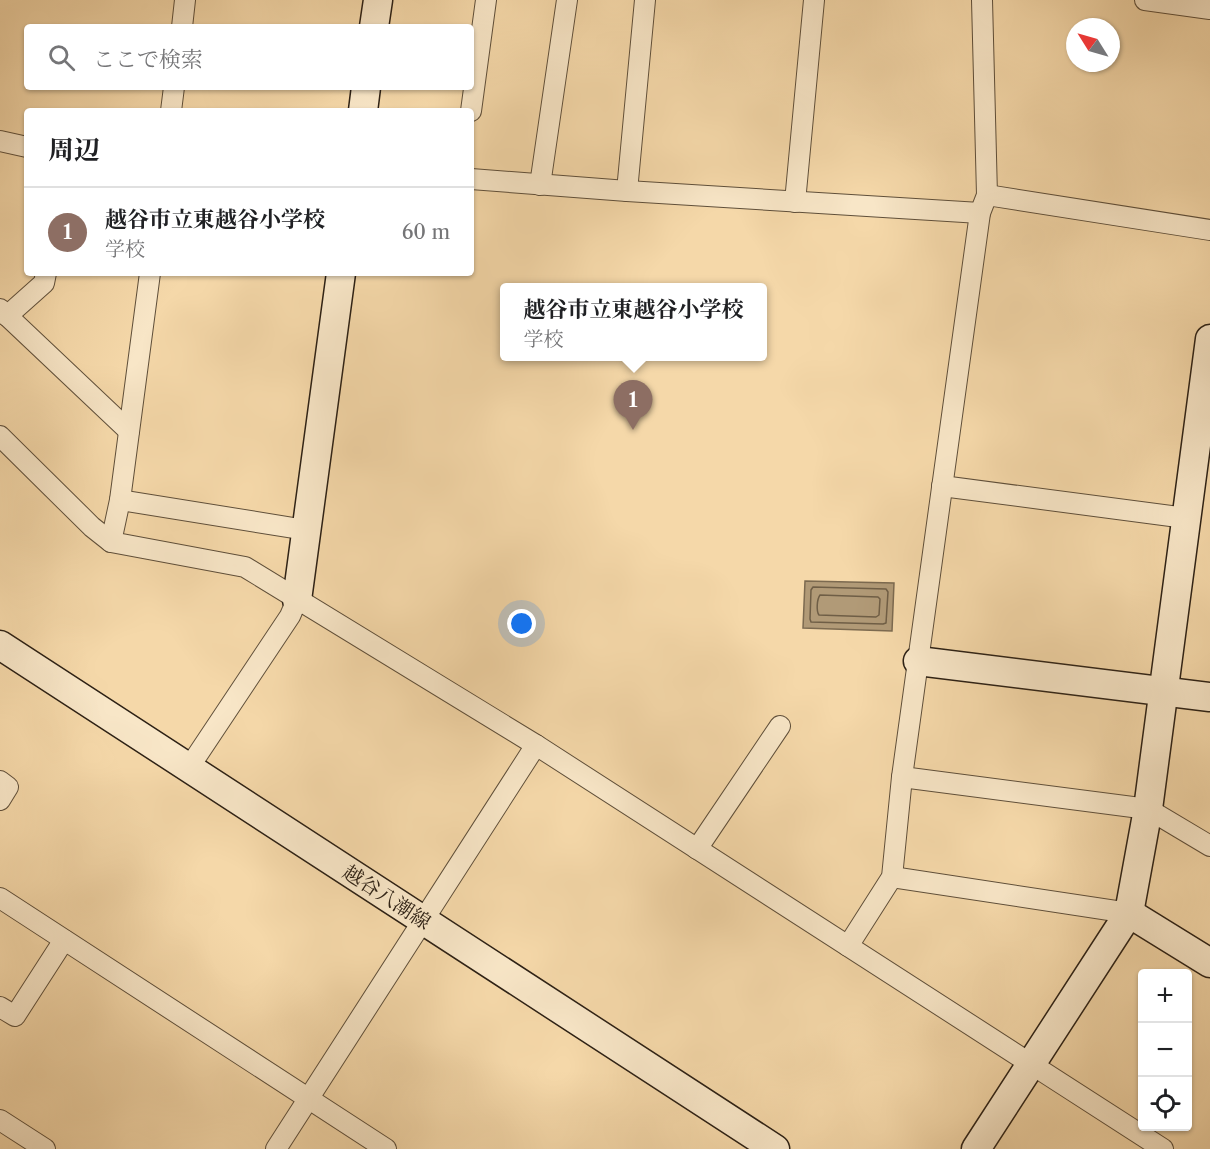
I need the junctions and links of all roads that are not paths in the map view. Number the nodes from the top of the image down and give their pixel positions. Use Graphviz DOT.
graph roads {
  1 [pos="185,0"];
  2 [pos="378,0"];
  3 [pos="486,0"];
  4 [pos="567,0"];
  5 [pos="645,0"];
  6 [pos="814,0"];
  7 [pos="982,0"];
  8 [pos="1145,0"];
  9 [pos="1210,9"];
  10 [pos="182,24"];
  11 [pos="374,24"];
  12 [pos="474,89"];
  13 [pos="174,90"];
  14 [pos="366,90"];
  15 [pos="474,90"];
  16 [pos="171,108"];
  17 [pos="363,108"];
  18 [pos="471,108"];
  19 [pos="0,141"];
  20 [pos="24,146"];
  21 [pos="474,179"];
  22 [pos="540,184"];
  23 [pos="627,191"];
  24 [pos="795,202"];
  25 [pos="983,204"];
  26 [pos="1210,230"];
  27 [pos="45,276"];
  28 [pos="150,276"];
  29 [pos="341,276"];
  30 [pos="3,312"];
  31 [pos="1210,339"];
  32 [pos="129,430"];
  33 [pos="3,447"];
  34 [pos="942,486"];
  35 [pos="120,500"];
  36 [pos="1186,518"];
  37 [pos="306,530"];
  38 [pos="111,542"];
  39 [pos="297,600"];
  40 [pos="0,645"];
  41 [pos="918,662"];
  42 [pos="1162,692"];
  43 [pos="1210,697"];
  44 [pos="780,726"];
  45 [pos="536,745"];
  46 [pos="188,769"];
  47 [pos="902,777"];
  48 [pos="0,781"];
  49 [pos="0,800"];
  50 [pos="1148,808"];
  51 [pos="1210,846"];
  52 [pos="697,849"];
  53 [pos="892,877"];
  54 [pos="0,898"];
  55 [pos="1129,913"];
  56 [pos="423,921"];
  57 [pos="64,940"];
  58 [pos="848,946"];
  59 [pos="1210,963"];
  60 [pos="0,1007"];
  61 [pos="1031,1064"];
  62 [pos="309,1099"];
  63 [pos="0,1120"];
  64 [pos="45,1149"];
  65 [pos="276,1149"];
  66 [pos="386,1149"];
  67 [pos="775,1149"];
  68 [pos="976,1149"];
  69 [pos="1163,1149"];
  1 -- 10 [label="street"];
  2 -- 11 [label="street"];
  3 -- 12 [label="street"];
  4 -- 22 [label="street"];
  5 -- 23 [label="street"];
  6 -- 24 [label="street"];
  7 -- 25 [label="street"];
  8 -- 9 [label="street"];
  13 -- 16 [label="street"];
  14 -- 17 [label="street"];
  15 -- 18 [label="street"];
  19 -- 20 [label="street"];
  21 -- 22 [label="street"];
  22 -- 23 [label="street"];
  23 -- 24 [label="street"];
  24 -- 25 [label="street"];
  25 -- 26 [label="street"];
  25 -- 34 [label="street"];
  27 -- 30 [label="street"];
  28 -- 32 [label="street"];
  29 -- 37 [label="street"];
  30 -- 32 [label="street"];
  31 -- 36 [label="street"];
  32 -- 35 [label="street"];
  33 -- 38 [label="street"];
  34 -- 36 [label="street"];
  34 -- 41 [label="street"];
  35 -- 37 [label="street"];
  35 -- 38 [label="street"];
  36 -- 42 [label="street"];
  37 -- 39 [label="street"];
  38 -- 39 [label="street"];
  39 -- 45 [label="street"];
  39 -- 46 [label="street"];
  40 -- 46 [label="street, 越谷八潮線"];
  41 -- 42 [label="street"];
  41 -- 47 [label="street"];
  42 -- 43 [label="street"];
  42 -- 50 [label="street"];
  44 -- 52 [label="street"];
  45 -- 52 [label="street"];
  45 -- 56 [label="street"];
  46 -- 56 [label="street, 越谷八潮線"];
  47 -- 50 [label="street"];
  47 -- 53 [label="street"];
  48 -- 49 [label="street"];
  50 -- 51 [label="street"];
  50 -- 55 [label="street"];
  52 -- 58 [label="street"];
  53 -- 55 [label="street"];
  53 -- 58 [label="street"];
  54 -- 57 [label="street"];
  55 -- 59 [label="street"];
  55 -- 61 [label="street"];
  56 -- 62 [label="street"];
  56 -- 67 [label="street, 越谷八潮線"];
  57 -- 60 [label="street"];
  57 -- 62 [label="street"];
  58 -- 61 [label="street"];
  61 -- 68 [label="street"];
  61 -- 69 [label="street"];
  62 -- 65 [label="street"];
  62 -- 66 [label="street"];
  63 -- 64 [label="street"];
}
